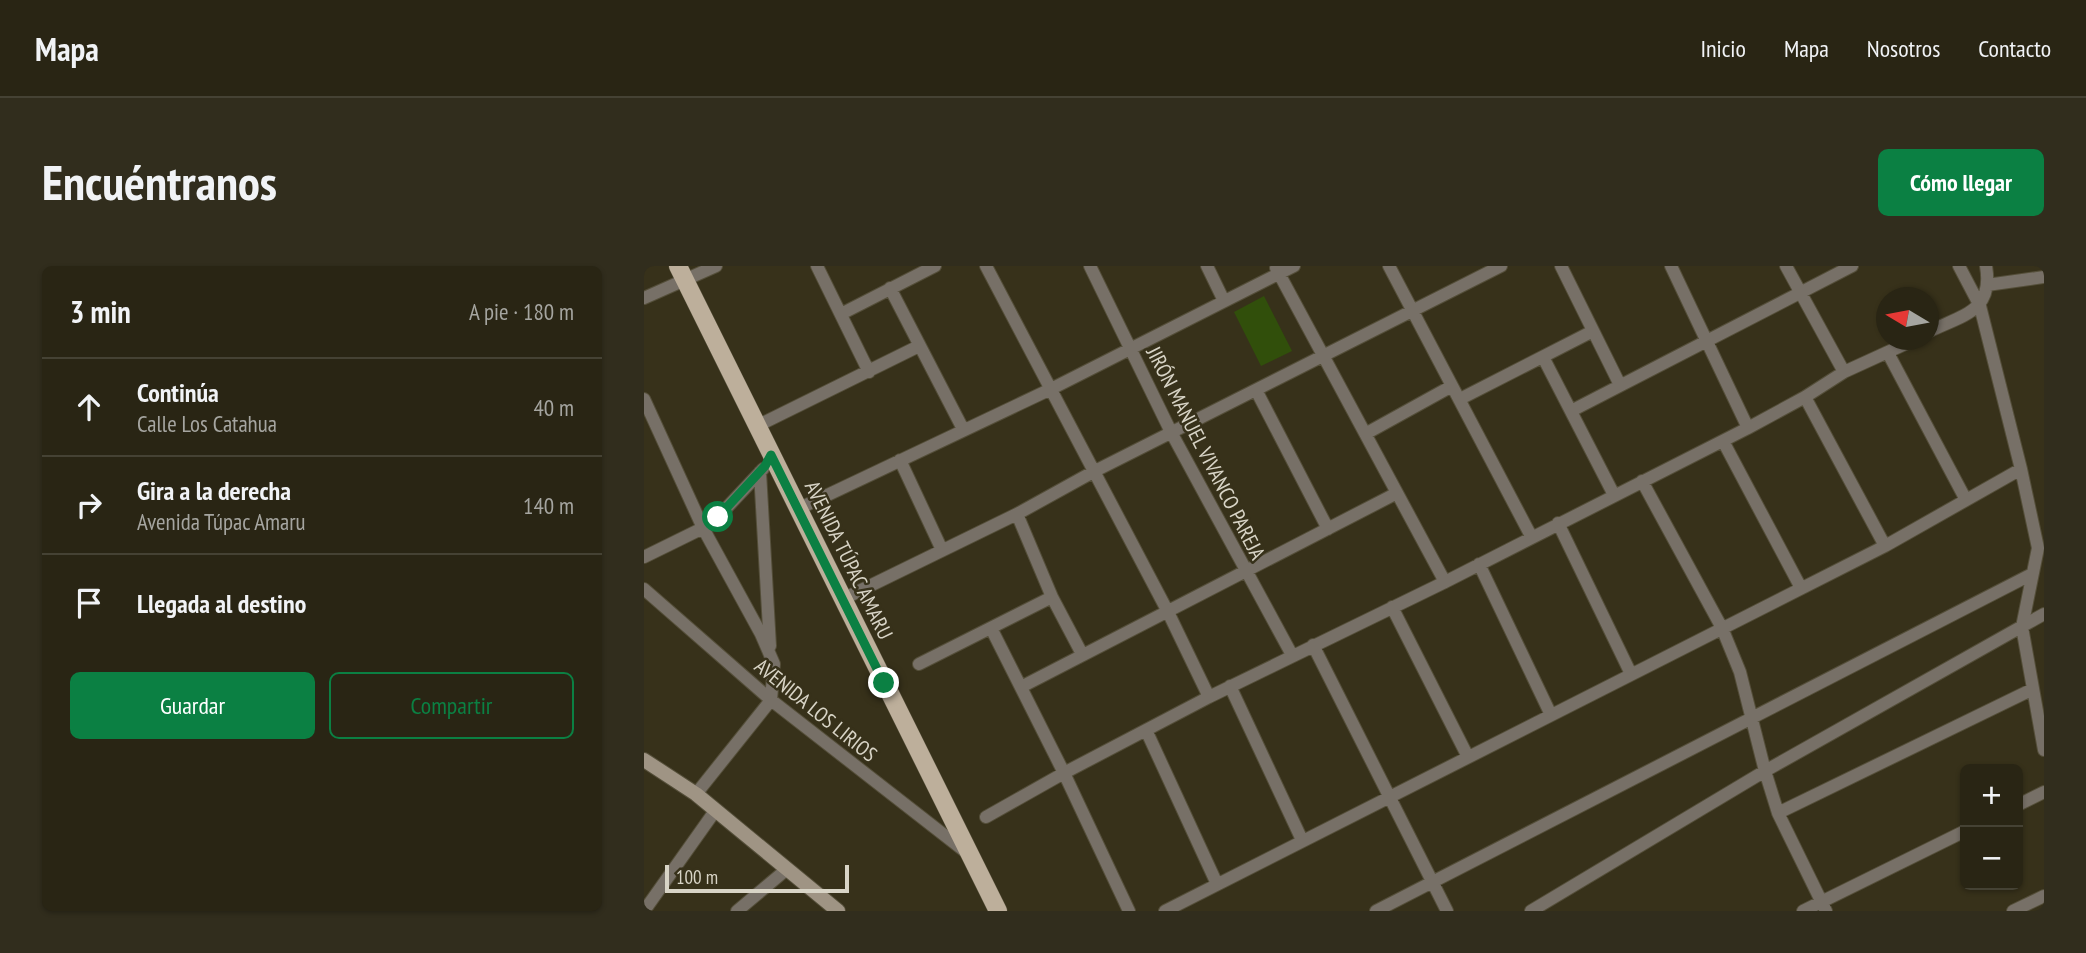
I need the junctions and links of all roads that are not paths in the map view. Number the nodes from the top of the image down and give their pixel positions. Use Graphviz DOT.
graph roads {
  1 [pos="716,266"];
  2 [pos="817,266"];
  3 [pos="935,266"];
  4 [pos="986,266"];
  5 [pos="1090,266"];
  6 [pos="1207,266"];
  7 [pos="1294,266"];
  8 [pos="1390,266"];
  9 [pos="1501,266"];
  10 [pos="1561,266"];
  11 [pos="1671,266"];
  12 [pos="1786,266"];
  13 [pos="1852,266"];
  14 [pos="1959,266"];
  15 [pos="1986,266"];
  16 [pos="1277,270"];
  17 [pos="682,273"];
  18 [pos="2044,277"];
  19 [pos="1987,285"];
  20 [pos="890,288"];
  21 [pos="1800,292"];
  22 [pos="644,298"];
  23 [pos="1224,301"];
  24 [pos="1980,306"];
  25 [pos="1414,311"];
  26 [pos="841,314"];
  27 [pos="1939,326"];
  28 [pos="1593,331"];
  29 [pos="1706,340"];
  30 [pos="919,346"];
  31 [pos="1130,349"];
  32 [pos="1894,350"];
  33 [pos="1888,353"];
  34 [pos="1325,357"];
  35 [pos="1543,357"];
  36 [pos="869,372"];
  37 [pos="1844,372"];
  38 [pos="1620,385"];
  39 [pos="1452,386"];
  40 [pos="1051,389"];
  41 [pos="1256,390"];
  42 [pos="1805,397"];
  43 [pos="644,399"];
  44 [pos="1461,399"];
  45 [pos="1571,411"];
  46 [pos="757,426"];
  47 [pos="1748,428"];
  48 [pos="962,429"];
  49 [pos="1171,432"];
  50 [pos="1367,433"];
  51 [pos="1723,440"];
  52 [pos="771,455"];
  53 [pos="900,460"];
  54 [pos="2021,469"];
  55 [pos="760,472"];
  56 [pos="1093,472"];
  57 [pos="1642,481"];
  58 [pos="1397,493"];
  59 [pos="1614,495"];
  60 [pos="1966,500"];
  61 [pos="798,509"];
  62 [pos="1017,514"];
  63 [pos="1558,523"];
  64 [pos="703,528"];
  65 [pos="1328,529"];
  66 [pos="1531,536"];
  67 [pos="1885,546"];
  68 [pos="942,550"];
  69 [pos="644,557"];
  70 [pos="1479,564"];
  71 [pos="1245,571"];
  72 [pos="2032,574"];
  73 [pos="1445,582"];
  74 [pos="1801,588"];
  75 [pos="644,589"];
  76 [pos="1052,597"];
  77 [pos="843,599"];
  78 [pos="1392,607"];
  79 [pos="1168,612"];
  80 [pos="2044,614"];
  81 [pos="2022,627"];
  82 [pos="991,628"];
  83 [pos="1722,628"];
  84 [pos="1313,645"];
  85 [pos="1082,654"];
  86 [pos="771,655"];
  87 [pos="1292,655"];
  88 [pos="919,664"];
  89 [pos="1631,674"];
  90 [pos="1021,687"];
  91 [pos="1230,687"];
  92 [pos="2033,689"];
  93 [pos="1209,697"];
  94 [pos="771,700"];
  95 [pos="1551,715"];
  96 [pos="1752,719"];
  97 [pos="1146,730"];
  98 [pos="2044,750"];
  99 [pos="1468,757"];
  100 [pos="644,760"];
  101 [pos="1765,771"];
  102 [pos="1064,773"];
  103 [pos="2044,792"];
  104 [pos="696,794"];
  105 [pos="1389,797"];
  106 [pos="2023,802"];
  107 [pos="715,811"];
  108 [pos="1778,813"];
  109 [pos="986,817"];
  110 [pos="1960,834"];
  111 [pos="1302,840"];
  112 [pos="969,855"];
  113 [pos="787,869"];
  114 [pos="1433,882"];
  115 [pos="1217,884"];
  116 [pos="2044,896"];
  117 [pos="1824,907"];
  118 [pos="645,911"];
  119 [pos="737,911"];
  120 [pos="838,911"];
  121 [pos="998,911"];
  122 [pos="1129,911"];
  123 [pos="1165,911"];
  124 [pos="1376,911"];
  125 [pos="1447,911"];
  126 [pos="1531,911"];
  127 [pos="1803,911"];
  128 [pos="2013,911"];
  1 -- 17 [label="street"];
  2 -- 26 [label="street"];
  3 -- 20 [label="street"];
  4 -- 40 [label="street"];
  5 -- 31 [label="street, JIRÓN MANUEL VIVANCO PAREJA"];
  6 -- 23 [label="street"];
  7 -- 16 [label="street"];
  8 -- 25 [label="street"];
  9 -- 25 [label="street"];
  10 -- 28 [label="street"];
  11 -- 29 [label="street"];
  12 -- 21 [label="street"];
  13 -- 21 [label="street"];
  14 -- 24 [label="street"];
  15 -- 19 [label="street"];
  16 -- 23 [label="street"];
  16 -- 34 [label="street"];
  17 -- 22 [label="street"];
  17 -- 46 [label="main road, AVENIDA TÚPAC AMARU"];
  18 -- 19 [label="street"];
  19 -- 24 [label="street"];
  20 -- 26 [label="street"];
  20 -- 30 [label="street"];
  21 -- 29 [label="street"];
  21 -- 37 [label="street"];
  23 -- 31 [label="street"];
  24 -- 27 [label="street"];
  24 -- 54 [label="street"];
  25 -- 34 [label="street"];
  25 -- 39 [label="street"];
  26 -- 36 [label="street"];
  28 -- 35 [label="street"];
  28 -- 38 [label="street"];
  29 -- 38 [label="street"];
  29 -- 47 [label="street"];
  30 -- 36 [label="street"];
  30 -- 48 [label="street"];
  31 -- 40 [label="street"];
  31 -- 49 [label="street, JIRÓN MANUEL VIVANCO PAREJA"];
  32 -- 33 [label="street"];
  33 -- 37 [label="street"];
  33 -- 60 [label="street"];
  34 -- 41 [label="street"];
  34 -- 50 [label="street"];
  35 -- 44 [label="street"];
  35 -- 45 [label="street"];
  36 -- 46 [label="street"];
  37 -- 42 [label="street"];
  38 -- 45 [label="street"];
  39 -- 44 [label="street"];
  39 -- 50 [label="street"];
  40 -- 48 [label="street"];
  40 -- 56 [label="street"];
  41 -- 49 [label="street"];
  41 -- 65 [label="street"];
  42 -- 47 [label="street"];
  42 -- 67 [label="street"];
  43 -- 64 [label="street"];
  44 -- 66 [label="street"];
  45 -- 59 [label="street"];
  46 -- 52 [label="main road, AVENIDA TÚPAC AMARU"];
  47 -- 51 [label="street"];
  48 -- 53 [label="street"];
  49 -- 56 [label="street"];
  49 -- 71 [label="street, JIRÓN MANUEL VIVANCO PAREJA"];
  50 -- 58 [label="street"];
  51 -- 57 [label="street"];
  51 -- 74 [label="street"];
  52 -- 55 [label="street"];
  52 -- 61 [label="main road, AVENIDA TÚPAC AMARU"];
  53 -- 61 [label="street"];
  53 -- 68 [label="street"];
  54 -- 60 [label="street"];
  54 -- 72 [label="street"];
  55 -- 64 [label="street"];
  55 -- 86 [label="street"];
  56 -- 62 [label="street"];
  56 -- 79 [label="street"];
  57 -- 59 [label="street"];
  57 -- 83 [label="street"];
  58 -- 65 [label="street"];
  58 -- 73 [label="street"];
  59 -- 63 [label="street"];
  60 -- 67 [label="street"];
  61 -- 77 [label="main road, AVENIDA TÚPAC AMARU"];
  62 -- 68 [label="street"];
  62 -- 76 [label="street"];
  63 -- 66 [label="street"];
  63 -- 89 [label="street"];
  64 -- 69 [label="street"];
  64 -- 86 [label="street"];
  65 -- 71 [label="street"];
  66 -- 70 [label="street"];
  67 -- 74 [label="street"];
  68 -- 77 [label="street"];
  70 -- 73 [label="street"];
  70 -- 95 [label="street"];
  71 -- 79 [label="street"];
  71 -- 87 [label="street, JIRÓN MANUEL VIVANCO PAREJA"];
  72 -- 81 [label="street"];
  72 -- 96 [label="street"];
  73 -- 78 [label="street"];
  74 -- 83 [label="street"];
  75 -- 94 [label="street, AVENIDA LOS LIRIOS"];
  76 -- 82 [label="street"];
  76 -- 85 [label="street"];
  77 -- 112 [label="main road, AVENIDA TÚPAC AMARU"];
  78 -- 84 [label="street"];
  78 -- 99 [label="street"];
  79 -- 85 [label="street"];
  79 -- 93 [label="street"];
  80 -- 81 [label="street"];
  81 -- 92 [label="street"];
  81 -- 101 [label="street"];
  82 -- 88 [label="street"];
  82 -- 90 [label="street"];
  83 -- 89 [label="street"];
  83 -- 96 [label="street"];
  84 -- 87 [label="street"];
  84 -- 105 [label="street"];
  85 -- 90 [label="street"];
  86 -- 94 [label="street"];
  87 -- 91 [label="street"];
  89 -- 95 [label="street"];
  90 -- 102 [label="street"];
  91 -- 93 [label="street"];
  91 -- 111 [label="street"];
  92 -- 98 [label="street"];
  92 -- 108 [label="street"];
  93 -- 97 [label="street"];
  94 -- 104 [label="street"];
  94 -- 112 [label="street, AVENIDA LOS LIRIOS"];
  95 -- 99 [label="street"];
  96 -- 101 [label="street"];
  96 -- 114 [label="street"];
  97 -- 102 [label="street"];
  97 -- 115 [label="street"];
  99 -- 105 [label="street"];
  100 -- 104 [label="street"];
  101 -- 108 [label="street"];
  101 -- 126 [label="street"];
  102 -- 109 [label="street"];
  102 -- 122 [label="street"];
  103 -- 106 [label="street"];
  104 -- 107 [label="street"];
  105 -- 111 [label="street"];
  105 -- 114 [label="street"];
  107 -- 113 [label="street"];
  107 -- 118 [label="street"];
  108 -- 117 [label="street"];
  110 -- 117 [label="street"];
  111 -- 115 [label="street"];
  112 -- 121 [label="main road, AVENIDA TÚPAC AMARU"];
  113 -- 119 [label="street"];
  113 -- 120 [label="street"];
  114 -- 124 [label="street"];
  114 -- 125 [label="street"];
  115 -- 123 [label="street"];
  116 -- 128 [label="street"];
  117 -- 127 [label="street"];
}
